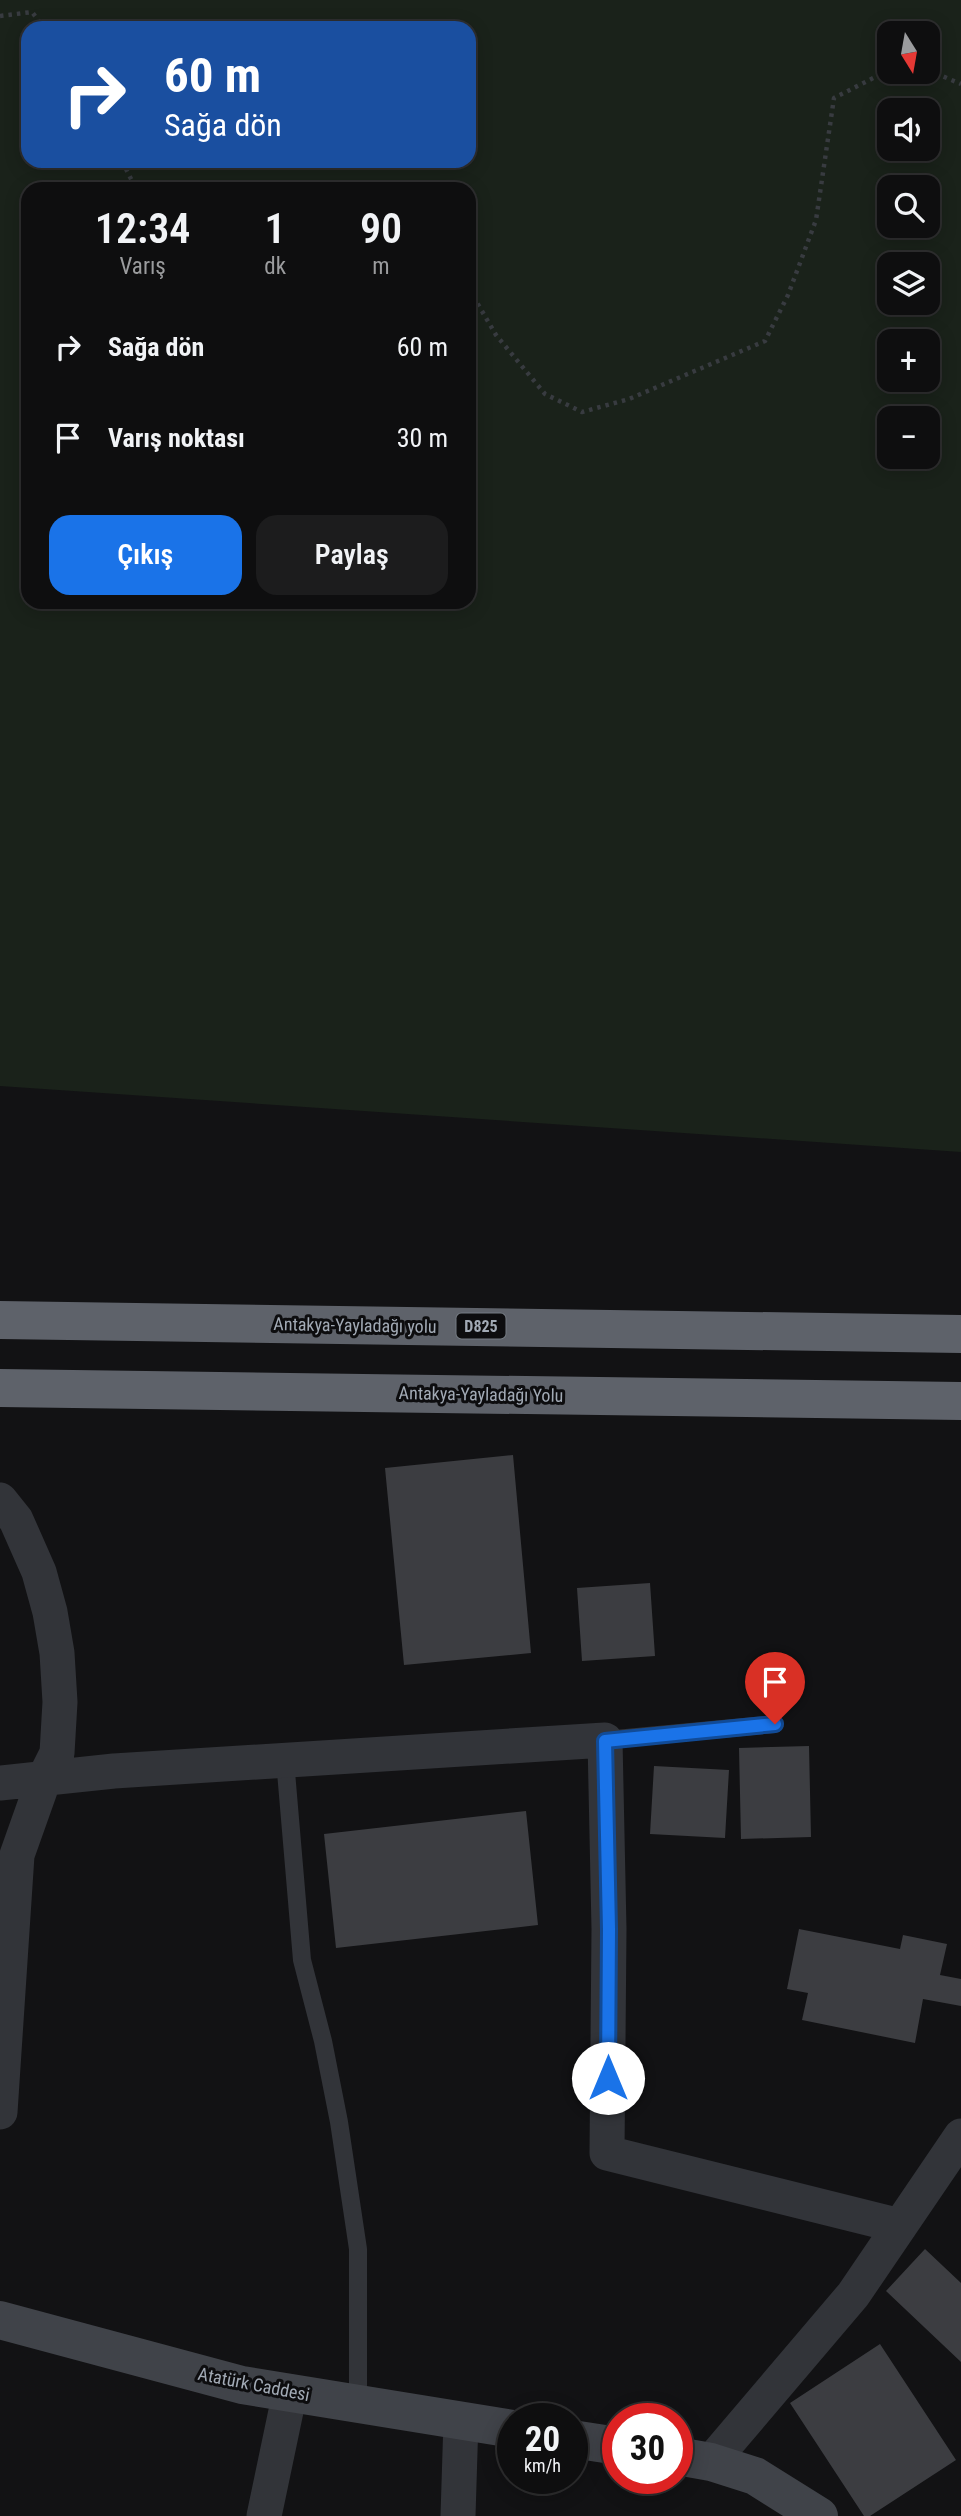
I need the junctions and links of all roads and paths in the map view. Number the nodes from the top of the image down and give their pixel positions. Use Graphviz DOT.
graph roads {
  1 [pos="0,16"];
  2 [pos="39,21"];
  3 [pos="940,75"];
  4 [pos="877,76"];
  5 [pos="961,84"];
  6 [pos="476,301"];
  7 [pos="0,1320"];
  8 [pos="961,1334"];
  9 [pos="0,1388"];
  10 [pos="961,1401"];
  11 [pos="0,1500"];
  12 [pos="775,1724"];
  13 [pos="605,1741"];
  14 [pos="285,1760"];
  15 [pos="44,1779"];
  16 [pos="0,1783"];
  17 [pos="0,2112"];
  18 [pos="961,2136"];
  19 [pos="900,2226"];
  20 [pos="0,2320"];
  21 [pos="290,2392"];
  22 [pos="358,2404"];
  23 [pos="461,2420"];
  24 [pos="497,2426"];
  25 [pos="694,2459"];
  26 [pos="264,2516"];
  27 [pos="458,2516"];
  28 [pos="819,2516"];
  1 -- 2 [label="path"];
  3 -- 5 [label="path"];
  4 -- 6 [label="path"];
  7 -- 8 [label="highway, Antakya-Yayladağı yolu / D825"];
  9 -- 10 [label="highway, Antakya-Yayladağı Yolu"];
  11 -- 15 [label="street"];
  12 -- 13 [label="lane"];
  13 -- 14 [label="street"];
  13 -- 19 [label="street"];
  14 -- 15 [label="street"];
  14 -- 22 [label="lane"];
  15 -- 16 [label="street"];
  15 -- 17 [label="street"];
  18 -- 19 [label="street"];
  19 -- 25 [label="street"];
  20 -- 21 [label="main road, Atatürk Caddesi"];
  21 -- 22 [label="main road, Atatürk Caddesi"];
  21 -- 26 [label="street"];
  22 -- 23 [label="main road, Atatürk Caddesi"];
  23 -- 24 [label="main road, Atatürk Caddesi"];
  23 -- 27 [label="street"];
  25 -- 28 [label="main road"];
}
